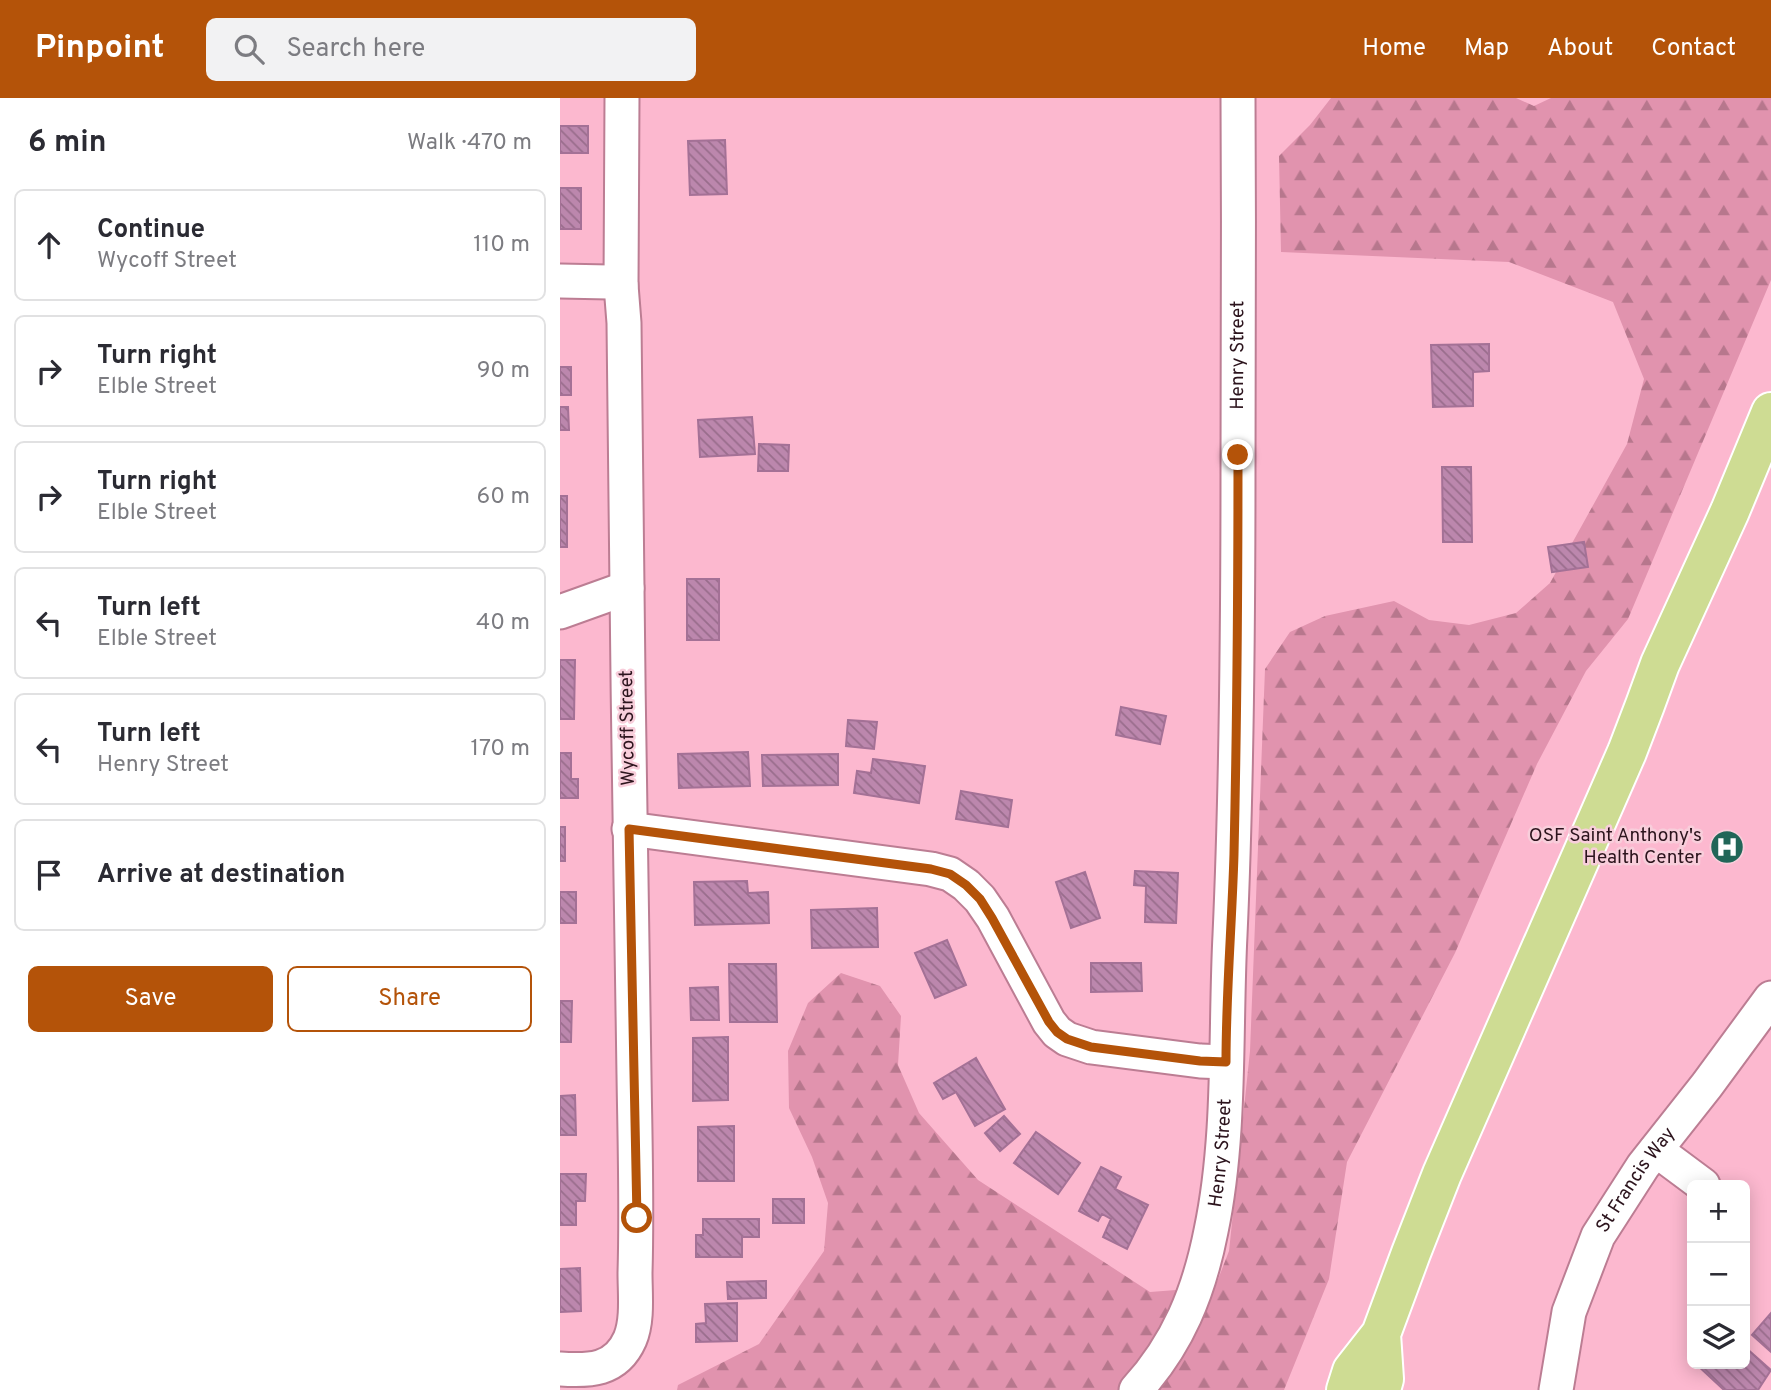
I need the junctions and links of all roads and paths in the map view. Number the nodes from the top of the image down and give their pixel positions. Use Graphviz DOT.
graph roads {
  1 [pos="622,98"];
  2 [pos="1238,98"];
  3 [pos="560,281"];
  4 [pos="621,285"];
  5 [pos="1771,412"];
  6 [pos="627,588"];
  7 [pos="560,612"];
  8 [pos="629,829"];
  9 [pos="1771,998"];
  10 [pos="1226,1062"];
  11 [pos="1656,1150"];
  12 [pos="1696,1180"];
  13 [pos="1381,1335"];
  14 [pos="560,1369"];
  15 [pos="1136,1390"];
  16 [pos="1346,1390"];
  17 [pos="1381,1390"];
  18 [pos="1556,1390"];
  1 -- 4 [label="street, Wycoff Street"];
  2 -- 10 [label="street, Henry Street"];
  3 -- 4 [label="street"];
  4 -- 6 [label="street, Wycoff Street"];
  5 -- 13 [label="highway"];
  6 -- 7 [label="street"];
  6 -- 8 [label="street, Wycoff Street"];
  8 -- 10 [label="street"];
  8 -- 14 [label="street, Wycoff Street"];
  9 -- 11 [label="street, St Francis Way"];
  10 -- 15 [label="street, Henry Street"];
  11 -- 12 [label="street"];
  11 -- 18 [label="street, St Francis Way"];
  13 -- 16 [label="highway"];
  13 -- 17 [label="highway"];
}
